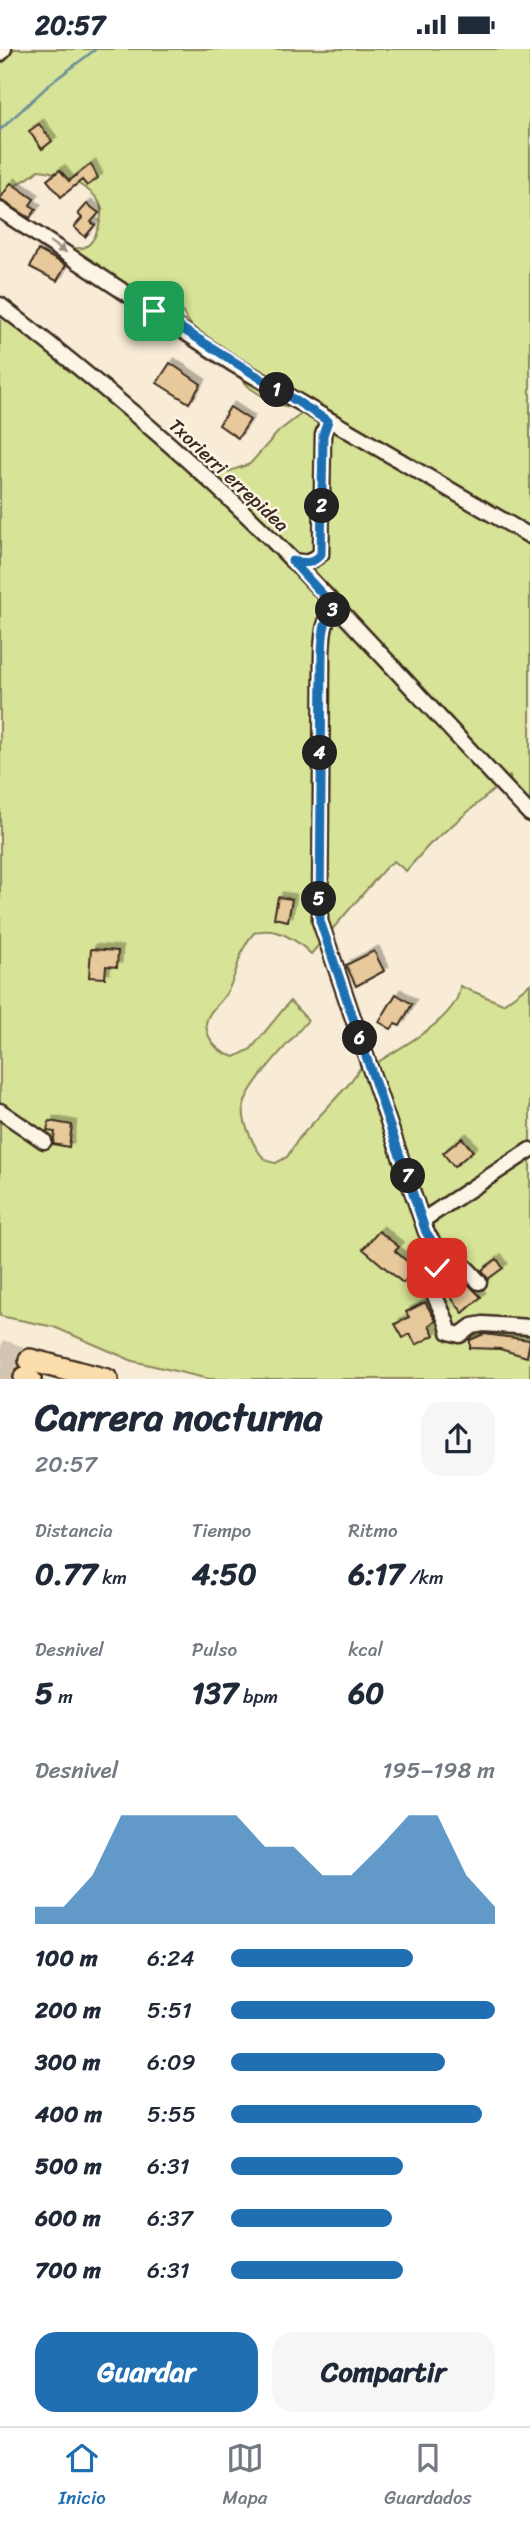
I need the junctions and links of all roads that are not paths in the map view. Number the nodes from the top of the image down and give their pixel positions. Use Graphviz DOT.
graph roads {
  1 [pos="4,49"];
  2 [pos="0,54"];
  3 [pos="0,210"];
  4 [pos="0,305"];
  5 [pos="328,421"];
  6 [pos="530,536"];
  7 [pos="292,561"];
  8 [pos="335,608"];
  9 [pos="530,814"];
  10 [pos="0,1111"];
  11 [pos="44,1141"];
  12 [pos="530,1150"];
  13 [pos="424,1220"];
  14 [pos="439,1265"];
  15 [pos="479,1282"];
  16 [pos="530,1327"];
  17 [pos="28,1373"];
  18 [pos="96,1379"];
  1 -- 2 [label="street"];
  3 -- 5 [label="street, one-way"];
  4 -- 7 [label="street, Txorierri errepidea"];
  5 -- 6 [label="street"];
  5 -- 7 [label="street"];
  7 -- 8 [label="street, Txorierri errepidea"];
  8 -- 9 [label="street, Txorierri errepidea"];
  8 -- 13 [label="street"];
  10 -- 11 [label="street"];
  12 -- 13 [label="street"];
  13 -- 14 [label="street"];
  14 -- 15 [label="street"];
  14 -- 16 [label="street"];
  17 -- 18 [label="highway"];
}
